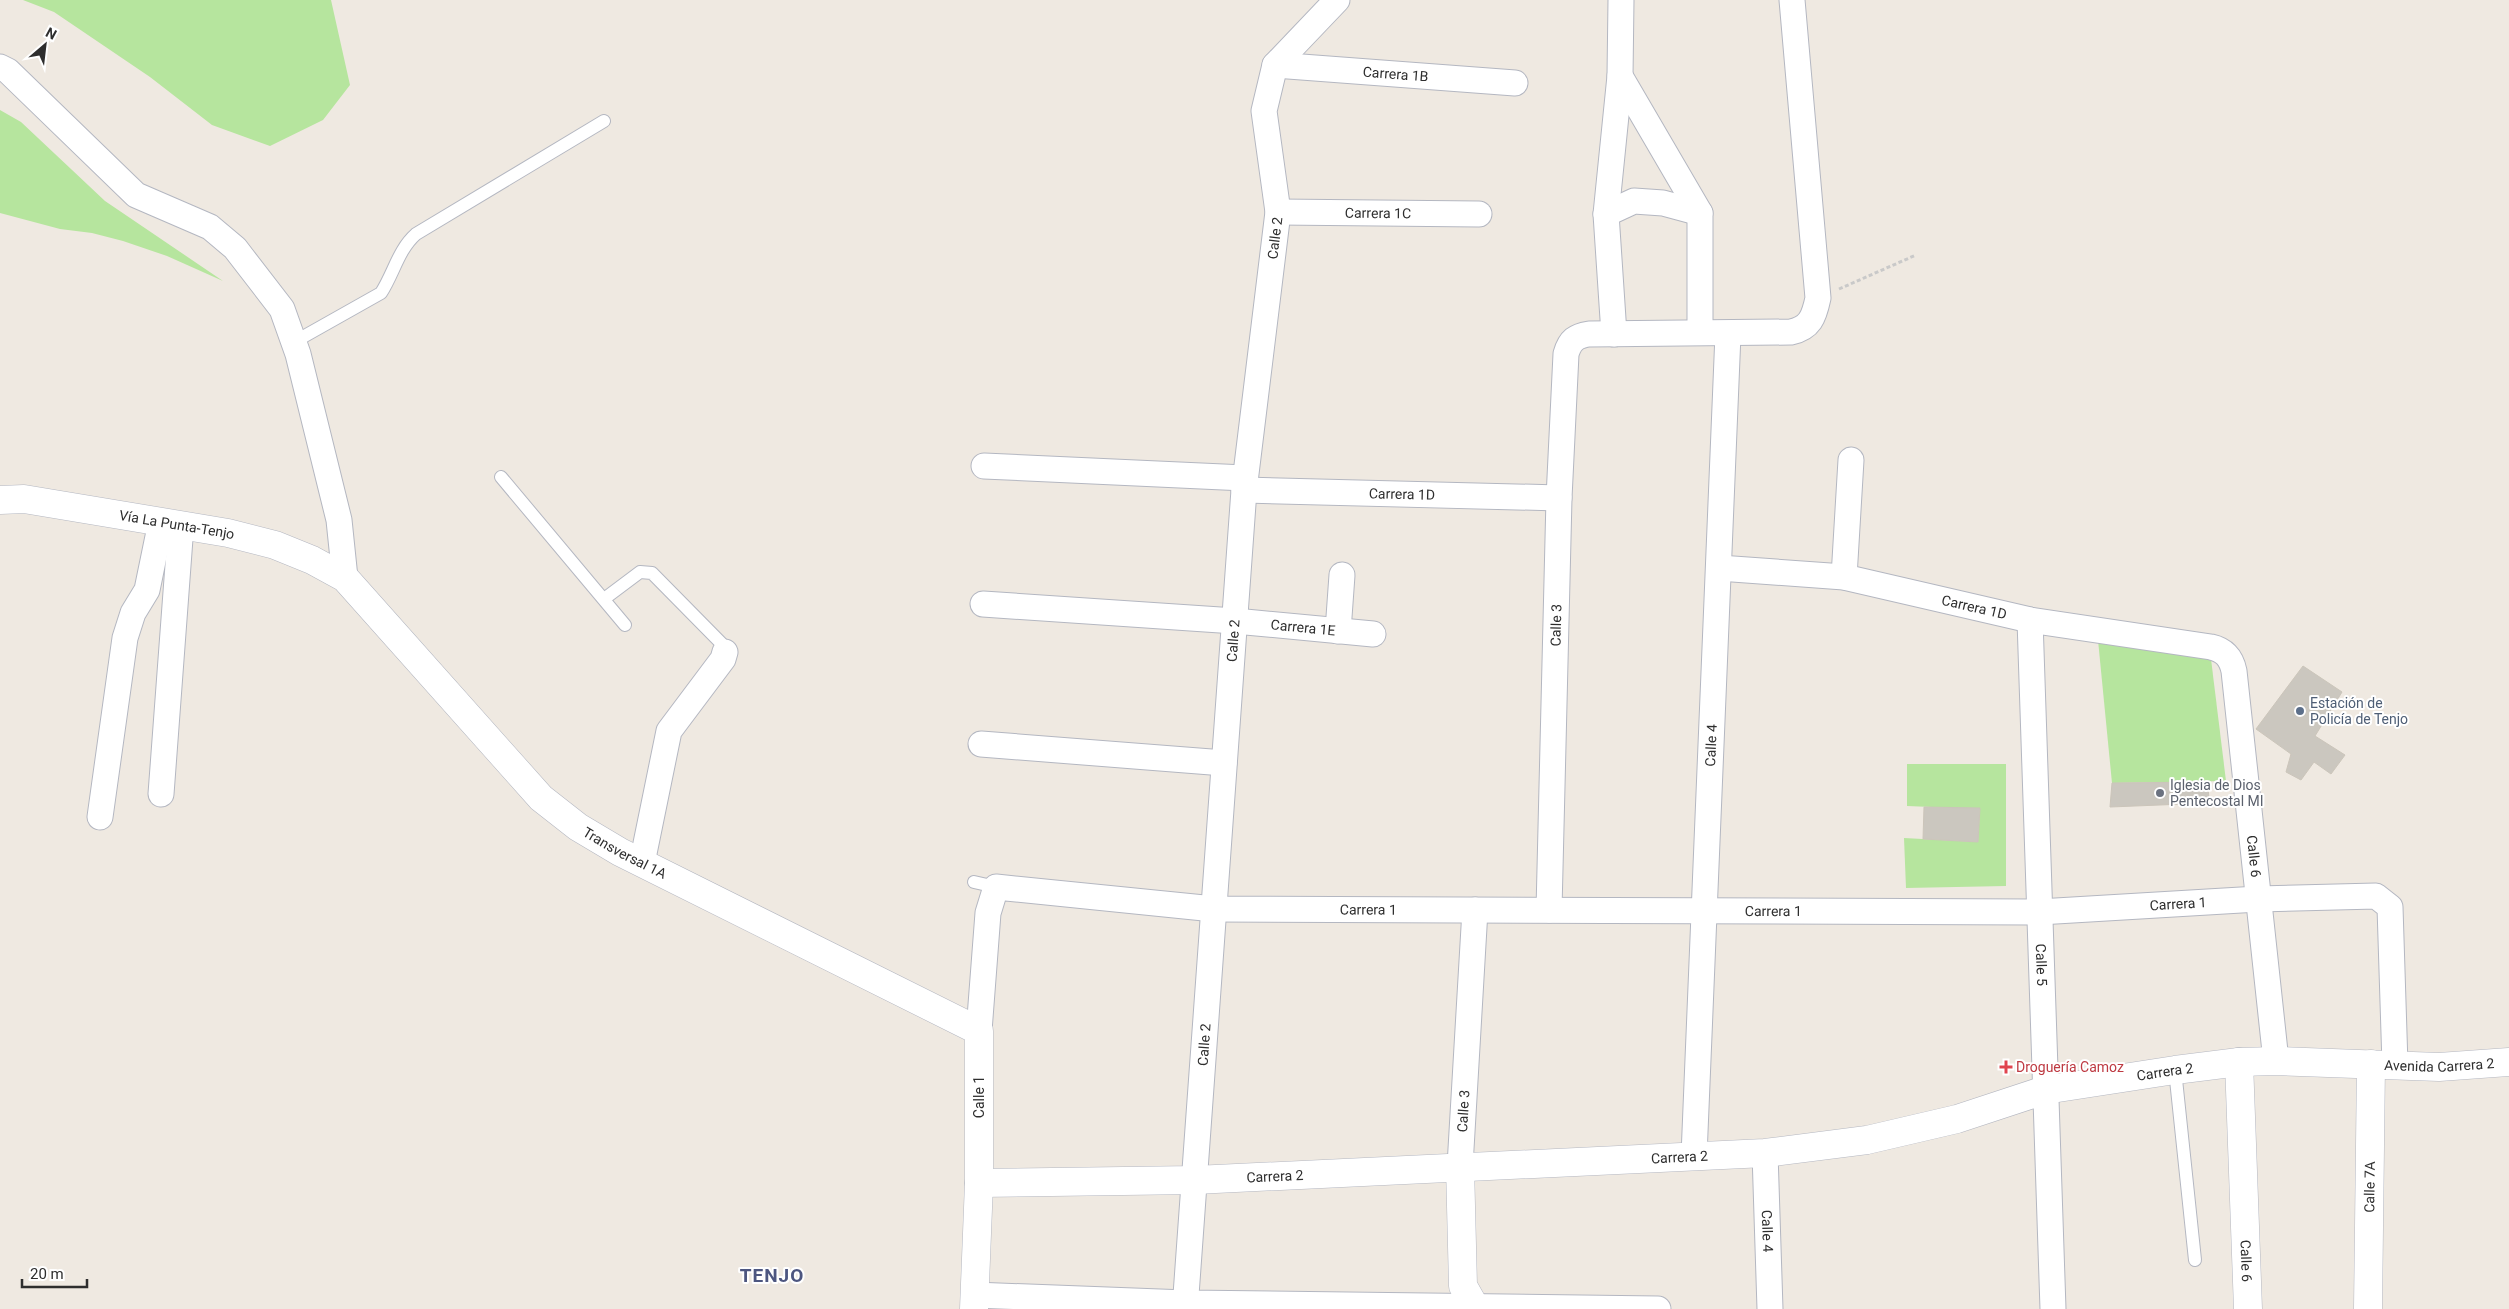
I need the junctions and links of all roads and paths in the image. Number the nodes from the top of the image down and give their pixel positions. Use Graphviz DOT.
graph roads {
  1 [pos="1337,0"];
  2 [pos="1621,0"];
  3 [pos="1792,0"];
  4 [pos="1275,65"];
  5 [pos="0,67"];
  6 [pos="1620,76"];
  7 [pos="1515,83"];
  8 [pos="604,121"];
  9 [pos="1278,212"];
  10 [pos="1700,213"];
  11 [pos="1479,214"];
  12 [pos="1606,214"];
  13 [pos="1916,255"];
  14 [pos="1818,298"];
  15 [pos="1700,332"];
  16 [pos="1614,334"];
  17 [pos="1728,334"];
  18 [pos="294,342"];
  19 [pos="1851,460"];
  20 [pos="984,466"];
  21 [pos="501,477"];
  22 [pos="1244,484"];
  23 [pos="1559,498"];
  24 [pos="0,500"];
  25 [pos="171,523"];
  26 [pos="1719,568"];
  27 [pos="1342,574"];
  28 [pos="1844,577"];
  29 [pos="345,578"];
  30 [pos="604,599"];
  31 [pos="982,604"];
  32 [pos="2030,620"];
  33 [pos="1234,621"];
  34 [pos="625,625"];
  35 [pos="1338,631"];
  36 [pos="1372,634"];
  37 [pos="725,652"];
  38 [pos="2227,655"];
  39 [pos="981,744"];
  40 [pos="1224,764"];
  41 [pos="161,794"];
  42 [pos="100,817"];
  43 [pos="642,863"];
  44 [pos="985,884"];
  45 [pos="2258,899"];
  46 [pos="1214,909"];
  47 [pos="1475,910"];
  48 [pos="1549,910"];
  49 [pos="1704,911"];
  50 [pos="2039,912"];
  51 [pos="979,1031"];
  52 [pos="2276,1061"];
  53 [pos="2239,1062"];
  54 [pos="2509,1062"];
  55 [pos="2383,1065"];
  56 [pos="2175,1070"];
  57 [pos="2046,1090"];
  58 [pos="1765,1153"];
  59 [pos="1694,1156"];
  60 [pos="1460,1166"];
  61 [pos="1195,1180"];
  62 [pos="979,1183"];
  63 [pos="2196,1260"];
  64 [pos="974,1302"];
  65 [pos="1185,1306"];
  66 [pos="1475,1307"];
  67 [pos="1658,1309"];
  68 [pos="1770,1309"];
  69 [pos="2053,1309"];
  70 [pos="2248,1309"];
  71 [pos="2368,1309"];
  1 -- 4 [label="street"];
  2 -- 6 [label="street"];
  3 -- 14 [label="street"];
  4 -- 7 [label="street, Carrera 1B"];
  4 -- 9 [label="street, Calle 2"];
  5 -- 18 [label="street"];
  6 -- 10 [label="street"];
  6 -- 12 [label="street"];
  8 -- 18 [label="lane"];
  9 -- 11 [label="street, Carrera 1C"];
  9 -- 22 [label="street, Calle 2"];
  10 -- 12 [label="street"];
  10 -- 15 [label="street"];
  12 -- 16 [label="street"];
  13 -- 14 [label="path"];
  14 -- 17 [label="street"];
  15 -- 16 [label="street"];
  15 -- 17 [label="street"];
  16 -- 23 [label="street, Calle 3"];
  17 -- 26 [label="street, Calle 4"];
  18 -- 29 [label="street"];
  19 -- 28 [label="street"];
  20 -- 22 [label="street, Carrera 1D"];
  21 -- 30 [label="lane"];
  22 -- 23 [label="street, Carrera 1D"];
  22 -- 33 [label="street, Calle 2"];
  23 -- 48 [label="street, Calle 3"];
  24 -- 25 [label="main road, Vía La Punta-Tenjo"];
  25 -- 29 [label="main road, Vía La Punta-Tenjo"];
  25 -- 41 [label="street"];
  25 -- 42 [label="street"];
  26 -- 28 [label="street, Carrera 1D"];
  26 -- 49 [label="street, Calle 4"];
  27 -- 35 [label="street"];
  28 -- 32 [label="street, Carrera 1D"];
  29 -- 43 [label="main road, Transversal 1A"];
  30 -- 34 [label="lane"];
  30 -- 37 [label="lane"];
  31 -- 33 [label="street, Carrera 1E"];
  32 -- 38 [label="street, Carrera 1D"];
  32 -- 50 [label="street, Calle 5"];
  33 -- 35 [label="street, Carrera 1E"];
  33 -- 40 [label="street, Calle 2"];
  35 -- 36 [label="street, Carrera 1E"];
  37 -- 43 [label="street"];
  38 -- 45 [label="street, Calle 6"];
  39 -- 40 [label="street"];
  40 -- 46 [label="street, Calle 2"];
  43 -- 51 [label="main road, Transversal 1A"];
  44 -- 46 [label="street, Carrera 1"];
  44 -- 51 [label="street, Calle 1"];
  45 -- 50 [label="street, Carrera 1"];
  45 -- 52 [label="street, Calle 6"];
  45 -- 55 [label="street, Carrera 1"];
  46 -- 47 [label="street, Carrera 1"];
  46 -- 61 [label="street, Calle 2"];
  47 -- 48 [label="street, Carrera 1"];
  47 -- 60 [label="street, Calle 3"];
  48 -- 49 [label="street, Carrera 1"];
  49 -- 50 [label="street, Carrera 1"];
  49 -- 59 [label="street, Calle 4"];
  50 -- 57 [label="street, Calle 5"];
  51 -- 62 [label="main road, Calle 1"];
  52 -- 53 [label="main road, Carrera 2"];
  52 -- 55 [label="main road, Carrera 2"];
  53 -- 56 [label="main road, Carrera 2"];
  53 -- 70 [label="main road, Calle 6"];
  54 -- 55 [label="main road, Avenida Carrera 2"];
  55 -- 71 [label="main road, Calle 7A"];
  56 -- 57 [label="main road, Carrera 2"];
  56 -- 63 [label="lane"];
  57 -- 58 [label="main road, Carrera 2"];
  57 -- 69 [label="street, Calle 5"];
  58 -- 59 [label="main road, Carrera 2"];
  58 -- 68 [label="street, Calle 4"];
  59 -- 60 [label="main road, Carrera 2"];
  60 -- 61 [label="main road, Carrera 2"];
  60 -- 66 [label="main road, Calle 3"];
  61 -- 62 [label="main road, Carrera 2"];
  61 -- 65 [label="street, Calle 2"];
  62 -- 64 [label="main road, Calle 1"];
  64 -- 65 [label="street"];
  65 -- 66 [label="street"];
  66 -- 67 [label="street"];
}
